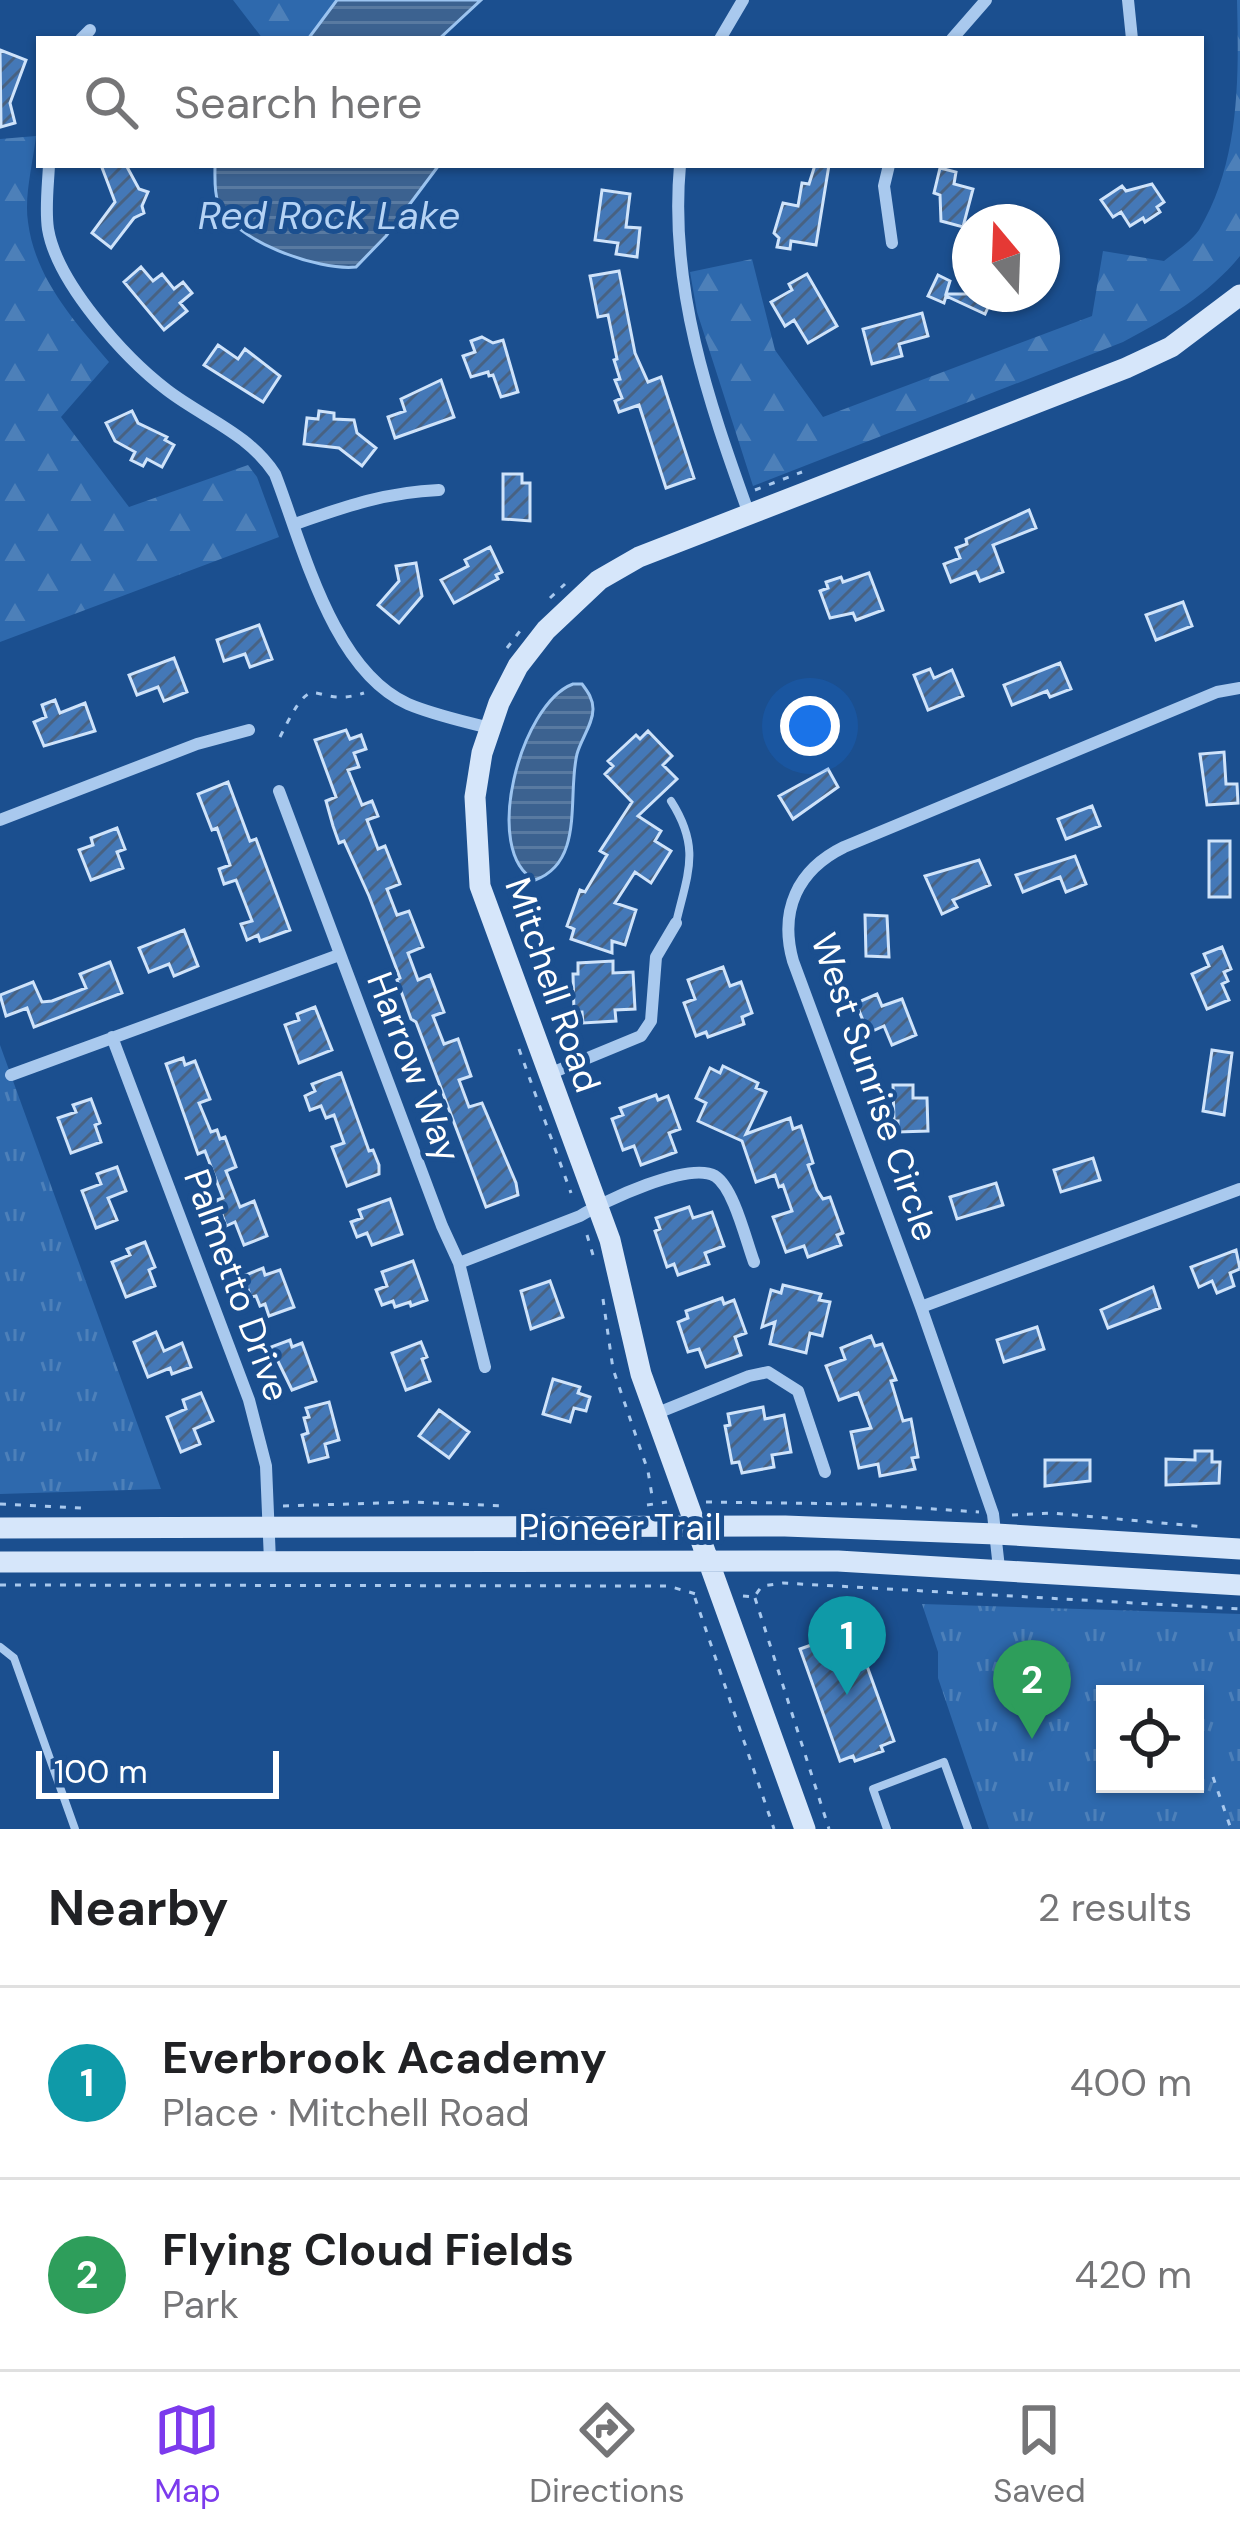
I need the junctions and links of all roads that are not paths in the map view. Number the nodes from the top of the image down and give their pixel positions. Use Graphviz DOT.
graph roads {
  1 [pos="743,0"];
  2 [pos="986,0"];
  3 [pos="1128,0"];
  4 [pos="722,36"];
  5 [pos="955,36"];
  6 [pos="1132,36"];
  7 [pos="50,168"];
  8 [pos="680,168"];
  9 [pos="889,168"];
  10 [pos="892,244"];
  11 [pos="1240,295"];
  12 [pos="439,490"];
  13 [pos="745,504"];
  14 [pos="295,524"];
  15 [pos="1240,688"];
  16 [pos="489,728"];
  17 [pos="249,730"];
  18 [pos="279,790"];
  19 [pos="671,801"];
  20 [pos="0,820"];
  21 [pos="676,923"];
  22 [pos="339,955"];
  23 [pos="112,1037"];
  24 [pos="549,1074"];
  25 [pos="11,1076"];
  26 [pos="1240,1189"];
  27 [pos="588,1210"];
  28 [pos="754,1262"];
  29 [pos="459,1263"];
  30 [pos="921,1307"];
  31 [pos="485,1367"];
  32 [pos="655,1414"];
  33 [pos="825,1472"];
  34 [pos="695,1525"];
  35 [pos="269,1526"];
  36 [pos="0,1528"];
  37 [pos="996,1534"];
  38 [pos="1240,1549"];
  39 [pos="710,1560"];
  40 [pos="269,1561"];
  41 [pos="0,1562"];
  42 [pos="999,1568"];
  43 [pos="1240,1585"];
  44 [pos="0,1647"];
  45 [pos="74,1829"];
  46 [pos="805,1829"];
  47 [pos="887,1829"];
  48 [pos="968,1829"];
  1 -- 4 [label="street"];
  2 -- 5 [label="street"];
  3 -- 6 [label="street"];
  7 -- 14 [label="street"];
  8 -- 13 [label="street"];
  9 -- 10 [label="street"];
  11 -- 13 [label="main road, Mitchell Road"];
  12 -- 14 [label="street"];
  13 -- 16 [label="main road, Mitchell Road"];
  14 -- 16 [label="street"];
  15 -- 30 [label="street, West Sunrise Circle"];
  16 -- 24 [label="main road, Mitchell Road"];
  17 -- 20 [label="street"];
  18 -- 22 [label="street, Harrow Way"];
  19 -- 21 [label="lane"];
  21 -- 24 [label="street"];
  22 -- 23 [label="street"];
  22 -- 29 [label="street, Harrow Way"];
  23 -- 25 [label="street"];
  23 -- 35 [label="street, Palmetto Drive"];
  24 -- 27 [label="main road, Mitchell Road"];
  26 -- 30 [label="street"];
  27 -- 28 [label="street"];
  27 -- 29 [label="street"];
  27 -- 32 [label="main road, Mitchell Road"];
  29 -- 31 [label="street, Harrow Way"];
  30 -- 37 [label="street, West Sunrise Circle"];
  32 -- 33 [label="street"];
  32 -- 34 [label="main road, Mitchell Road"];
  34 -- 35 [label="main road, Pioneer Trail"];
  34 -- 37 [label="main road, Pioneer Trail"];
  34 -- 39 [label="main road, Mitchell Road"];
  35 -- 36 [label="main road, Pioneer Trail"];
  35 -- 40 [label="street, Palmetto Drive"];
  37 -- 38 [label="main road, Pioneer Trail"];
  37 -- 42 [label="street, West Sunrise Circle"];
  39 -- 40 [label="main road, Pioneer Trail"];
  39 -- 42 [label="main road, Pioneer Trail"];
  39 -- 46 [label="main road, Mitchell Road"];
  40 -- 41 [label="main road, Pioneer Trail"];
  42 -- 43 [label="main road, Pioneer Trail"];
  44 -- 45 [label="lane"];
  47 -- 48 [label="lane"];
}
